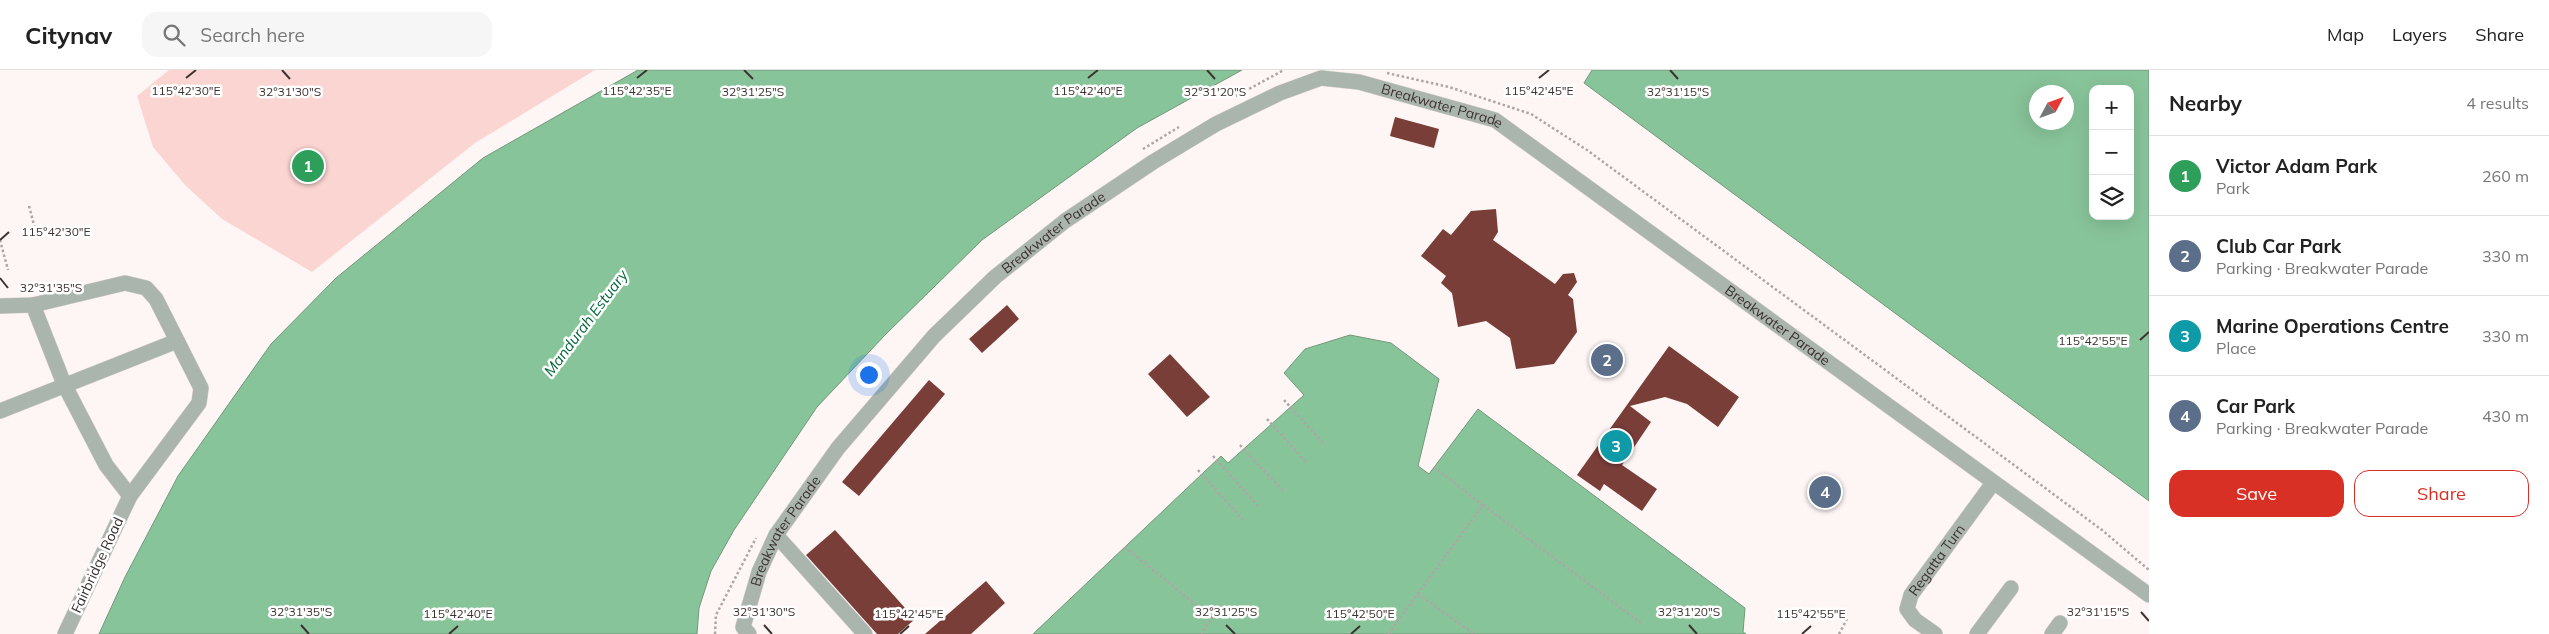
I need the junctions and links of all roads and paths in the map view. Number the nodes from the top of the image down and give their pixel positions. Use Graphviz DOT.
graph roads {
  1 [pos="1385,73"];
  2 [pos="29,206"];
  3 [pos="37,236"];
  4 [pos="0,240"];
  5 [pos="8,270"];
  6 [pos="0,306"];
  7 [pos="33,306"];
  8 [pos="177,341"];
  9 [pos="64,384"];
  10 [pos="1284,400"];
  11 [pos="0,411"];
  12 [pos="1268,419"];
  13 [pos="1240,445"];
  14 [pos="1325,445"];
  15 [pos="1214,456"];
  16 [pos="1306,462"];
  17 [pos="1434,467"];
  18 [pos="1198,470"];
  19 [pos="1993,483"];
  20 [pos="1284,492"];
  21 [pos="130,496"];
  22 [pos="1258,506"];
  23 [pos="1483,506"];
  24 [pos="1243,520"];
  25 [pos="776,535"];
  26 [pos="1125,547"];
  27 [pos="2149,570"];
  28 [pos="2011,588"];
  29 [pos="1418,594"];
  30 [pos="2149,595"];
  31 [pos="1847,619"];
  32 [pos="1641,623"];
  33 [pos="65,634"];
  34 [pos="748,634"];
  35 [pos="865,634"];
  36 [pos="1201,634"];
  37 [pos="1388,634"];
  38 [pos="1474,634"];
  39 [pos="1839,634"];
  40 [pos="1935,634"];
  41 [pos="1977,634"];
  1 -- 27 [label="path"];
  2 -- 3 [label="path"];
  4 -- 5 [label="path"];
  6 -- 7 [label="street, Fairbridge Road"];
  7 -- 8 [label="street, Fairbridge Road"];
  7 -- 9 [label="street"];
  8 -- 9 [label="street"];
  8 -- 21 [label="street, Fairbridge Road"];
  9 -- 11 [label="street"];
  9 -- 21 [label="street"];
  10 -- 14 [label="path"];
  12 -- 16 [label="path"];
  13 -- 20 [label="path"];
  15 -- 22 [label="path"];
  17 -- 23 [label="path"];
  18 -- 24 [label="path"];
  19 -- 25 [label="street, Breakwater Parade"];
  19 -- 30 [label="street, Breakwater Parade"];
  19 -- 40 [label="street, Regatta Turn"];
  21 -- 33 [label="street, Fairbridge Road"];
  23 -- 29 [label="path"];
  23 -- 32 [label="path"];
  25 -- 34 [label="street, Breakwater Parade"];
  25 -- 35 [label="street"];
  26 -- 36 [label="path"];
  28 -- 41 [label="street"];
  29 -- 37 [label="path"];
  29 -- 38 [label="path"];
  31 -- 39 [label="path"];
}
